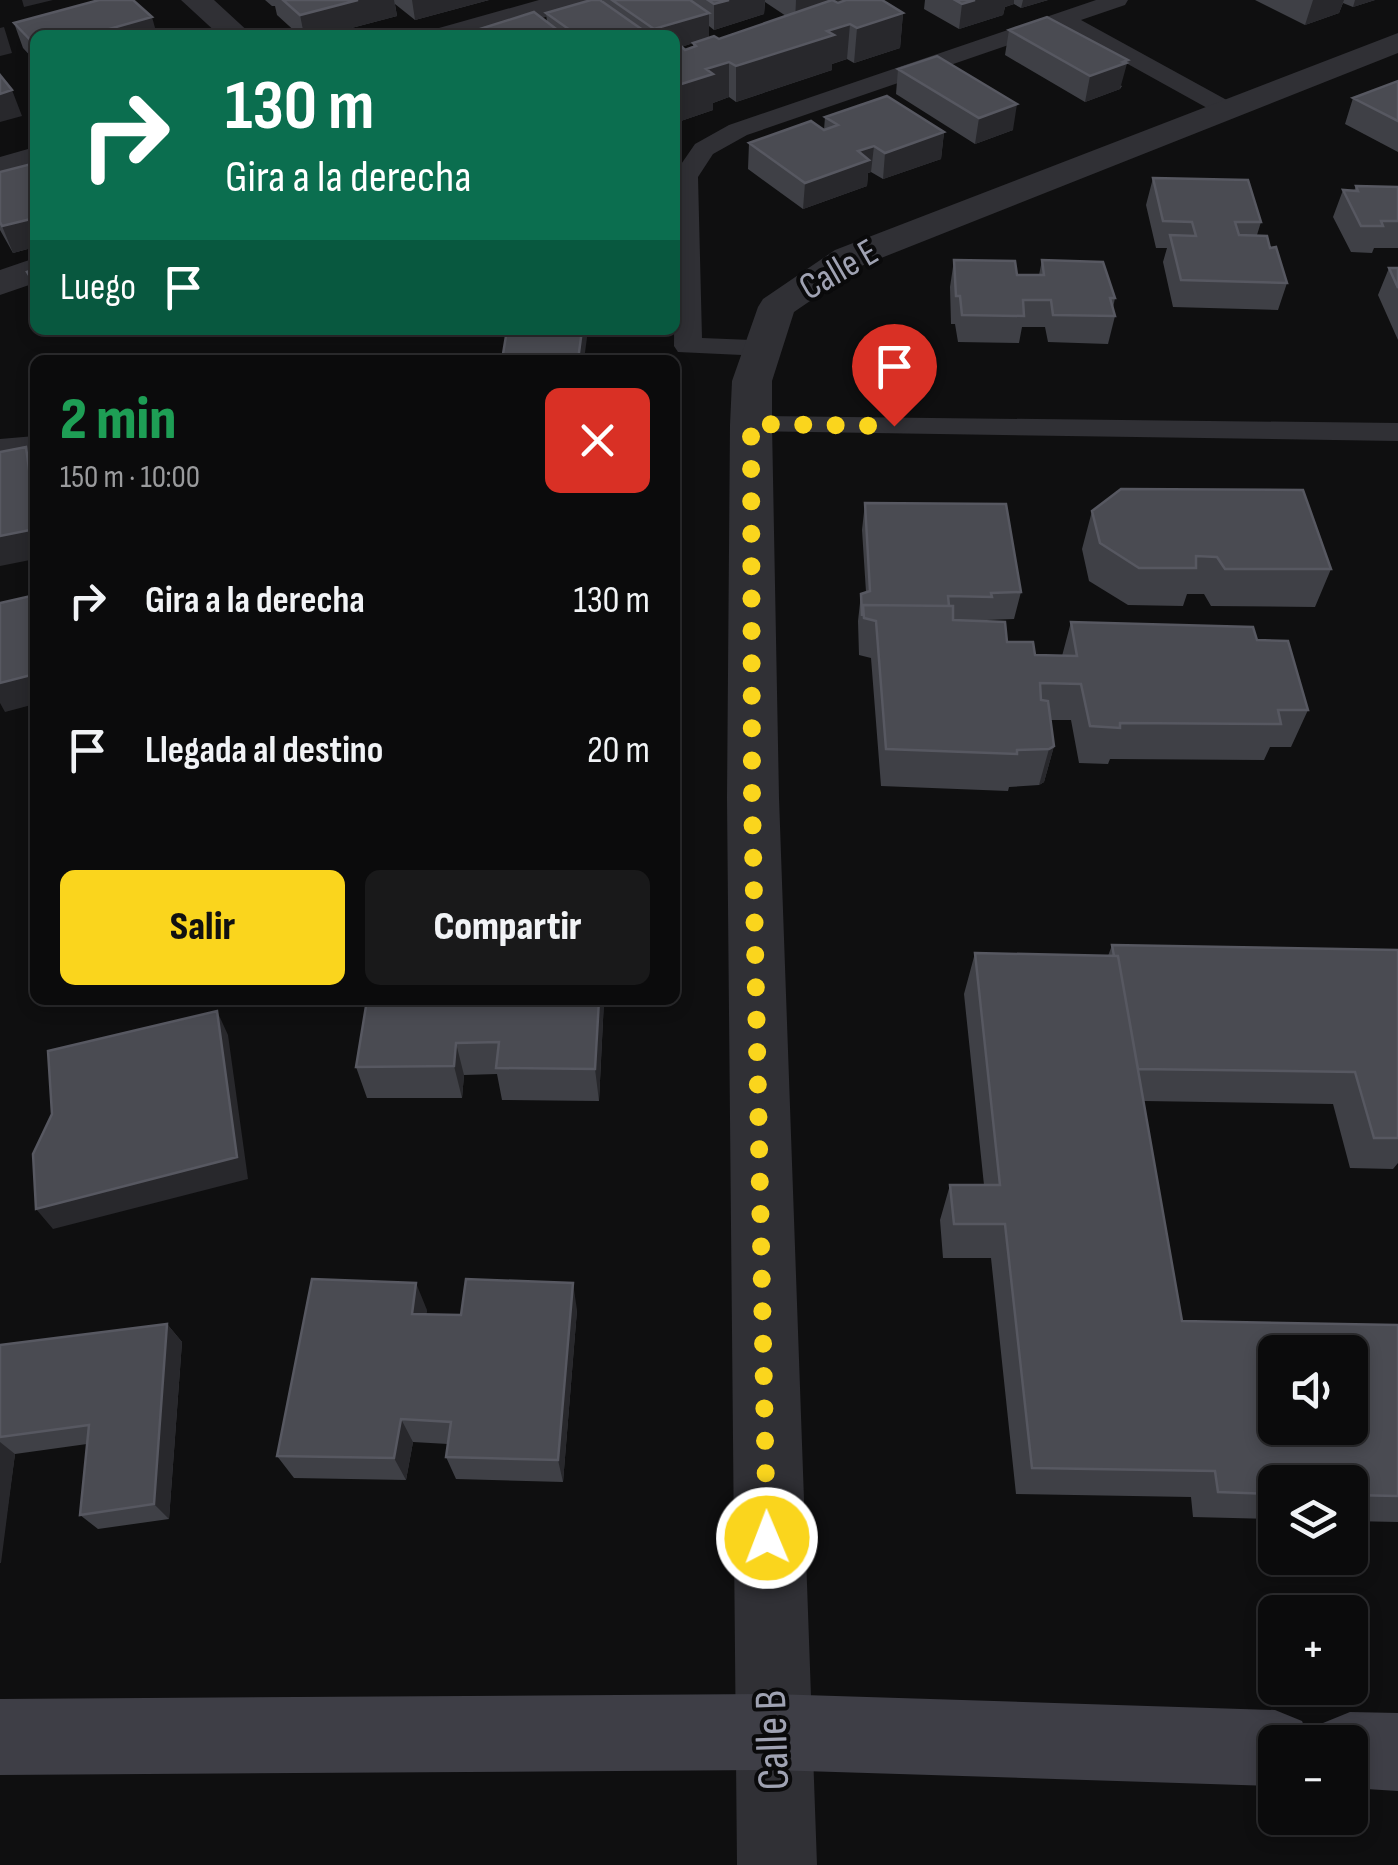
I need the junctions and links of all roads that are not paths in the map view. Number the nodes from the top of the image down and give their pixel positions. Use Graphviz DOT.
graph roads {
  1 [pos="196,0"];
  2 [pos="572,0"];
  3 [pos="1117,0"];
  4 [pos="1061,18"];
  5 [pos="231,30"];
  6 [pos="467,30"];
  7 [pos="1398,42"];
  8 [pos="1226,109"];
  9 [pos="30,159"];
  10 [pos="0,168"];
  11 [pos="30,271"];
  12 [pos="0,284"];
  13 [pos="763,347"];
  14 [pos="751,424"];
  15 [pos="1398,432"];
  16 [pos="30,449"];
  17 [pos="0,452"];
  18 [pos="769,1615"];
  19 [pos="772,1732"];
  20 [pos="0,1737"];
  21 [pos="1258,1747"];
  22 [pos="1368,1751"];
  23 [pos="1398,1752"];
  24 [pos="777,1865"];
  1 -- 5 [label="street"];
  2 -- 6 [label="street"];
  3 -- 4 [label="lane"];
  4 -- 8 [label="lane"];
  4 -- 13 [label="lane"];
  7 -- 8 [label="street, Calle E"];
  8 -- 13 [label="street, Calle E"];
  9 -- 10 [label="street"];
  11 -- 12 [label="street"];
  13 -- 14 [label="street, Calle E"];
  14 -- 15 [label="lane"];
  14 -- 18 [label="street, Calle E"];
  16 -- 17 [label="street"];
  18 -- 19 [label="street, Calle B"];
  19 -- 20 [label="main road"];
  19 -- 21 [label="main road"];
  19 -- 24 [label="street, Calle B"];
  22 -- 23 [label="main road"];
}
